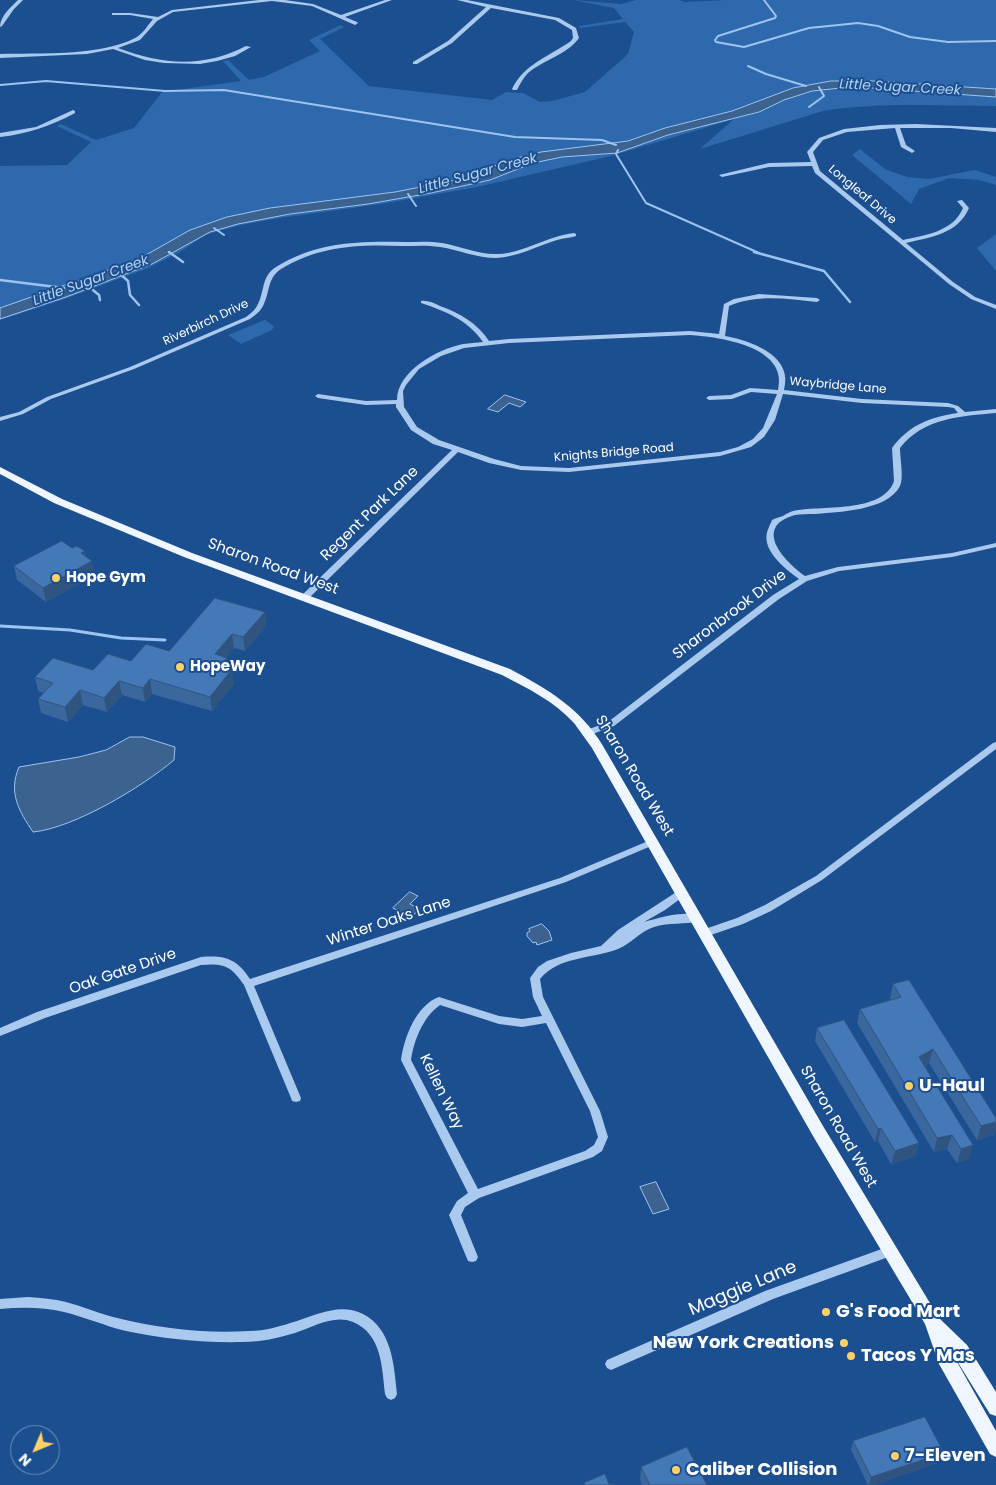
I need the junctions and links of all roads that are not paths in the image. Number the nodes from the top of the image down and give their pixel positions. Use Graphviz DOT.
graph roads {
  1 [pos="21,0"];
  2 [pos="272,0"];
  3 [pos="390,0"];
  4 [pos="459,0"];
  5 [pos="490,6"];
  6 [pos="114,14"];
  7 [pos="340,17"];
  8 [pos="157,18"];
  9 [pos="355,23"];
  10 [pos="0,25"];
  11 [pos="248,47"];
  12 [pos="115,48"];
  13 [pos="0,56"];
  14 [pos="415,63"];
  15 [pos="515,89"];
  16 [pos="73,112"];
  17 [pos="896,126"];
  18 [pos="996,130"];
  19 [pos="0,135"];
  20 [pos="912,151"];
  21 [pos="811,164"];
  22 [pos="722,175"];
  23 [pos="960,201"];
  24 [pos="574,236"];
  25 [pos="901,242"];
  26 [pos="816,300"];
  27 [pos="423,302"];
  28 [pos="996,308"];
  29 [pos="722,336"];
  30 [pos="487,343"];
  31 [pos="780,392"];
  32 [pos="318,396"];
  33 [pos="709,398"];
  34 [pos="399,402"];
  35 [pos="996,411"];
  36 [pos="964,414"];
  37 [pos="0,419"];
  38 [pos="456,450"];
  39 [pos="0,470"];
  40 [pos="996,545"];
  41 [pos="804,579"];
  42 [pos="304,598"];
  43 [pos="587,733"];
  44 [pos="996,745"];
  45 [pos="653,842"];
  46 [pos="681,893"];
  47 [pos="696,918"];
  48 [pos="647,921"];
  49 [pos="705,933"];
  50 [pos="248,984"];
  51 [pos="549,1019"];
  52 [pos="0,1032"];
  53 [pos="296,1098"];
  54 [pos="475,1195"];
  55 [pos="890,1251"];
  56 [pos="472,1257"];
  57 [pos="0,1304"];
  58 [pos="932,1321"];
  59 [pos="611,1364"];
  60 [pos="391,1394"];
  61 [pos="996,1408"];
  62 [pos="996,1448"];
  1 -- 10 [label="street"];
  2 -- 7 [label="street"];
  2 -- 8 [label="street"];
  3 -- 7 [label="street"];
  4 -- 5 [label="street"];
  5 -- 14 [label="street"];
  5 -- 15 [label="street"];
  6 -- 8 [label="street"];
  7 -- 9 [label="street"];
  8 -- 12 [label="street"];
  11 -- 12 [label="street"];
  12 -- 13 [label="street"];
  16 -- 19 [label="street"];
  17 -- 18 [label="street, Longleaf Drive"];
  17 -- 20 [label="street"];
  17 -- 21 [label="street, Longleaf Drive"];
  21 -- 22 [label="street"];
  21 -- 25 [label="street, Longleaf Drive"];
  23 -- 25 [label="street"];
  24 -- 37 [label="street, Riverbirch Drive"];
  25 -- 28 [label="street, Longleaf Drive"];
  26 -- 29 [label="street"];
  27 -- 30 [label="street"];
  29 -- 30 [label="street, Knights Bridge Road"];
  29 -- 31 [label="street, Knights Bridge Road"];
  30 -- 34 [label="street, Knights Bridge Road"];
  31 -- 33 [label="street, Waybridge Lane"];
  31 -- 36 [label="street, Waybridge Lane"];
  31 -- 38 [label="street, Knights Bridge Road"];
  32 -- 34 [label="street"];
  34 -- 38 [label="street, Knights Bridge Road"];
  35 -- 36 [label="street"];
  36 -- 41 [label="street"];
  38 -- 42 [label="street, Regent Park Lane"];
  39 -- 42 [label="main road, Sharon Road West"];
  40 -- 41 [label="street, Sharonbrook Drive"];
  41 -- 43 [label="street, Sharonbrook Drive"];
  42 -- 43 [label="main road, Sharon Road West"];
  43 -- 45 [label="main road, Sharon Road West"];
  44 -- 49 [label="street"];
  45 -- 46 [label="main road, Sharon Road West"];
  45 -- 50 [label="street, Winter Oaks Lane"];
  46 -- 47 [label="main road, Sharon Road West"];
  46 -- 48 [label="street"];
  47 -- 48 [label="street"];
  47 -- 49 [label="main road, Sharon Road West"];
  48 -- 51 [label="street"];
  49 -- 55 [label="main road, Sharon Road West"];
  50 -- 52 [label="street, Oak Gate Drive"];
  50 -- 53 [label="street"];
  51 -- 54 [label="street"];
  51 -- 54 [label="street, Kellen Way"];
  54 -- 56 [label="street"];
  55 -- 58 [label="main road, Sharon Road West"];
  55 -- 59 [label="street, Maggie Lane"];
  57 -- 60 [label="street"];
  58 -- 61 [label="main road, Sharon Road West"];
  58 -- 62 [label="main road, Sharon Road West"];
}
